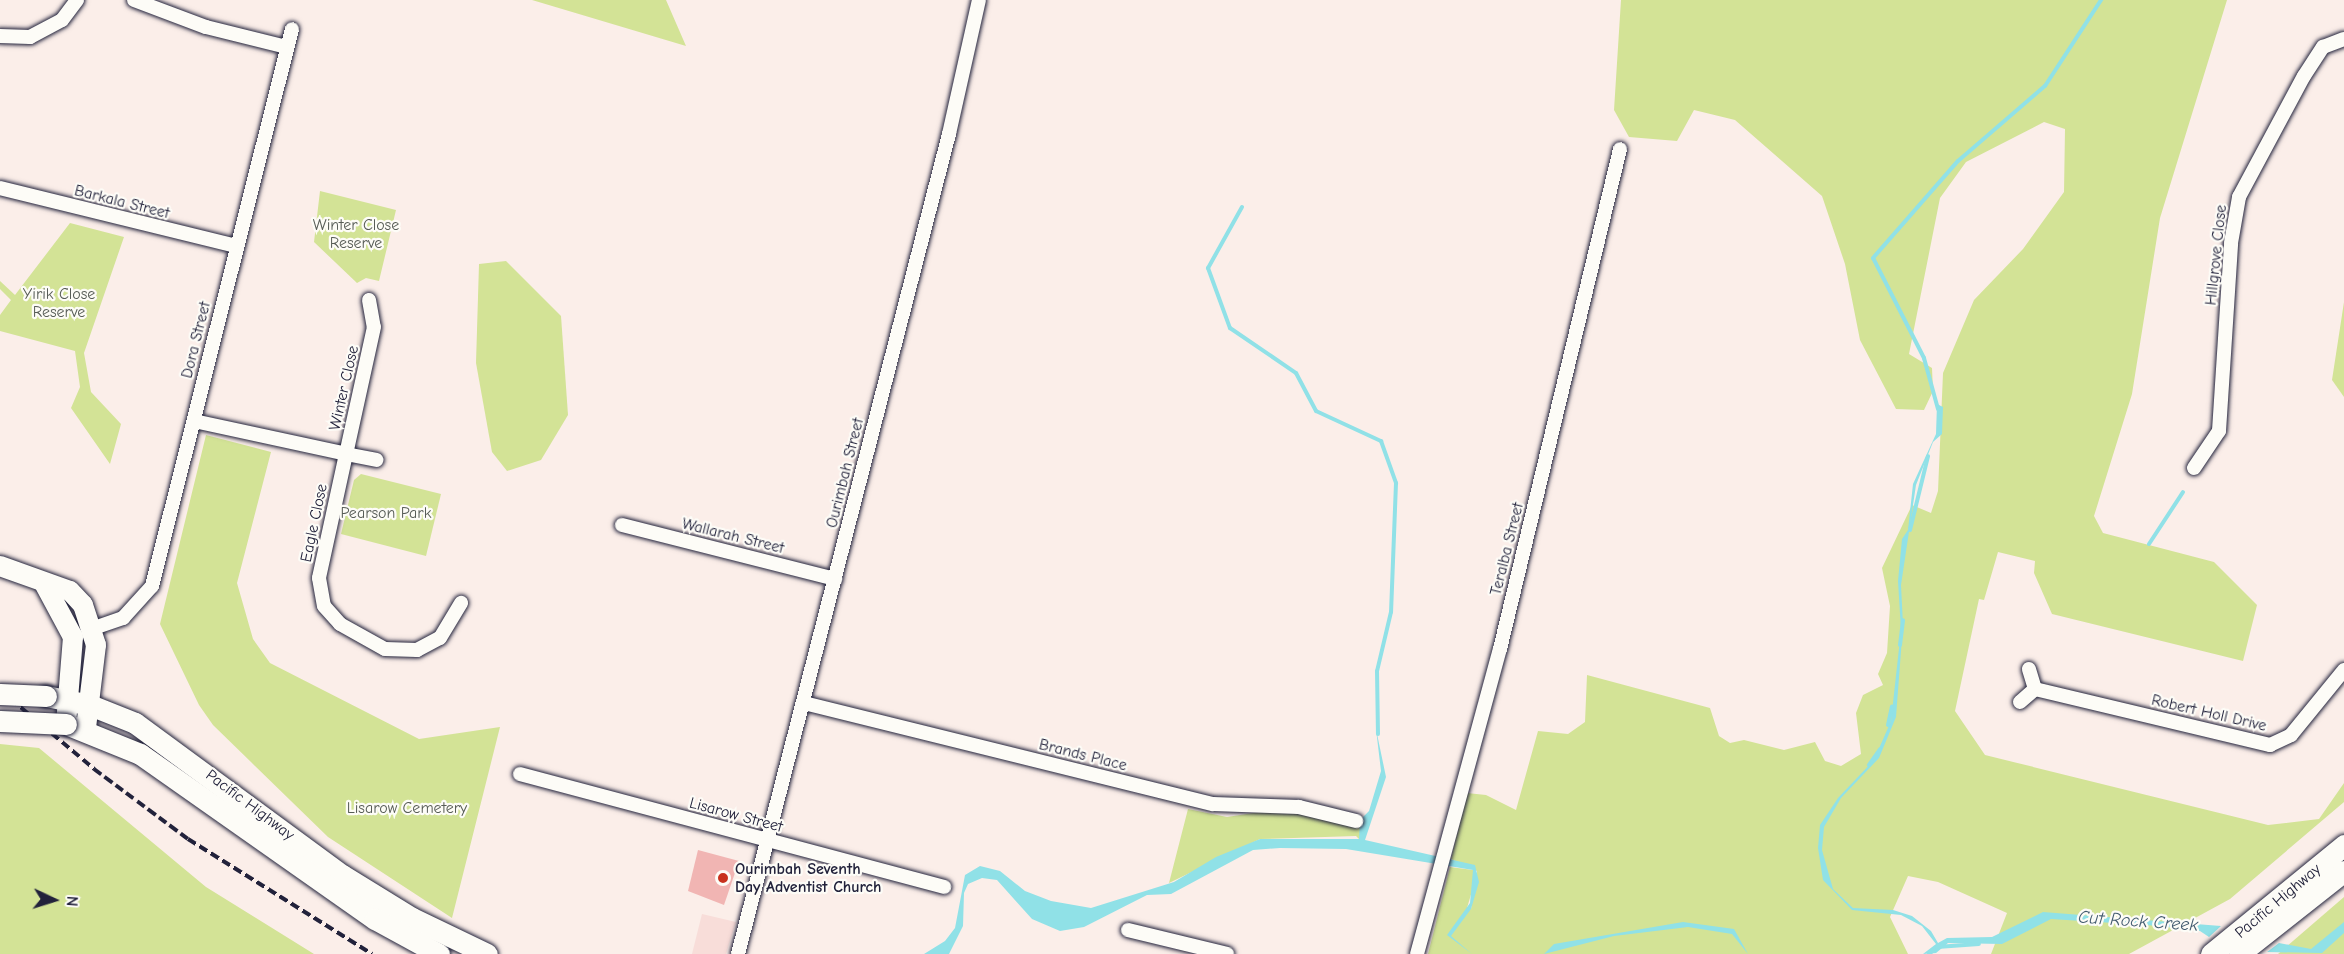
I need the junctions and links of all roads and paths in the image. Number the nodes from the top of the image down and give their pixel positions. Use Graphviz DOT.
graph roads {
  1 [pos="77,0"];
  2 [pos="134,0"];
  3 [pos="979,0"];
  4 [pos="292,29"];
  5 [pos="0,36"];
  6 [pos="2344,39"];
  7 [pos="286,47"];
  8 [pos="1620,149"];
  9 [pos="0,188"];
  10 [pos="236,246"];
  11 [pos="369,300"];
  12 [pos="194,421"];
  13 [pos="346,454"];
  14 [pos="376,460"];
  15 [pos="2194,468"];
  16 [pos="622,525"];
  17 [pos="0,566"];
  18 [pos="835,579"];
  19 [pos="45,585"];
  20 [pos="461,603"];
  21 [pos="94,628"];
  22 [pos="74,646"];
  23 [pos="2029,669"];
  24 [pos="2344,670"];
  25 [pos="2035,689"];
  26 [pos="0,694"];
  27 [pos="80,702"];
  28 [pos="2020,702"];
  29 [pos="804,703"];
  30 [pos="0,721"];
  31 [pos="76,726"];
  32 [pos="520,774"];
  33 [pos="1356,821"];
  34 [pos="768,841"];
  35 [pos="2344,845"];
  36 [pos="2344,871"];
  37 [pos="944,887"];
  38 [pos="2289,906"];
  39 [pos="1128,930"];
  40 [pos="439,954"];
  41 [pos="487,954"];
  42 [pos="738,954"];
  43 [pos="1227,954"];
  44 [pos="1417,954"];
  45 [pos="2211,954"];
  46 [pos="2239,954"];
  1 -- 5 [label="street"];
  2 -- 7 [label="street"];
  3 -- 18 [label="street, Ourimbah Street"];
  4 -- 7 [label="street, Dora Street"];
  6 -- 15 [label="street, Hillgrove Close"];
  7 -- 10 [label="street, Dora Street"];
  8 -- 44 [label="street, Teralba Street"];
  9 -- 10 [label="street, Barkala Street"];
  10 -- 12 [label="street, Dora Street"];
  11 -- 13 [label="street, Winter Close"];
  12 -- 13 [label="street"];
  12 -- 21 [label="street, Dora Street"];
  13 -- 14 [label="street, Winter Close"];
  13 -- 20 [label="street, Eagle Close"];
  16 -- 18 [label="street, Wallarah Street"];
  17 -- 19 [label="main road"];
  18 -- 29 [label="street, Ourimbah Street"];
  19 -- 21 [label="main road"];
  19 -- 22 [label="main road"];
  21 -- 22 [label="main road"];
  21 -- 27 [label="main road"];
  22 -- 27 [label="main road"];
  23 -- 25 [label="street"];
  24 -- 25 [label="street, Robert Holl Drive"];
  25 -- 28 [label="street"];
  26 -- 27 [label="main road, Pacific Highway, bridge"];
  27 -- 31 [label="main road"];
  27 -- 41 [label="main road, Pacific Highway"];
  29 -- 33 [label="street, Brands Place"];
  29 -- 34 [label="street, Ourimbah Street"];
  30 -- 31 [label="main road, Pacific Highway, bridge"];
  31 -- 40 [label="main road, Pacific Highway"];
  32 -- 34 [label="street, Lisarow Street"];
  34 -- 37 [label="street, Lisarow Street"];
  34 -- 42 [label="street, Ourimbah Street"];
  35 -- 38 [label="main road, Pacific Highway"];
  36 -- 38 [label="main road, Pacific Highway"];
  38 -- 45 [label="main road, Pacific Highway"];
  38 -- 46 [label="main road, Pacific Highway"];
  39 -- 43 [label="street"];
}
